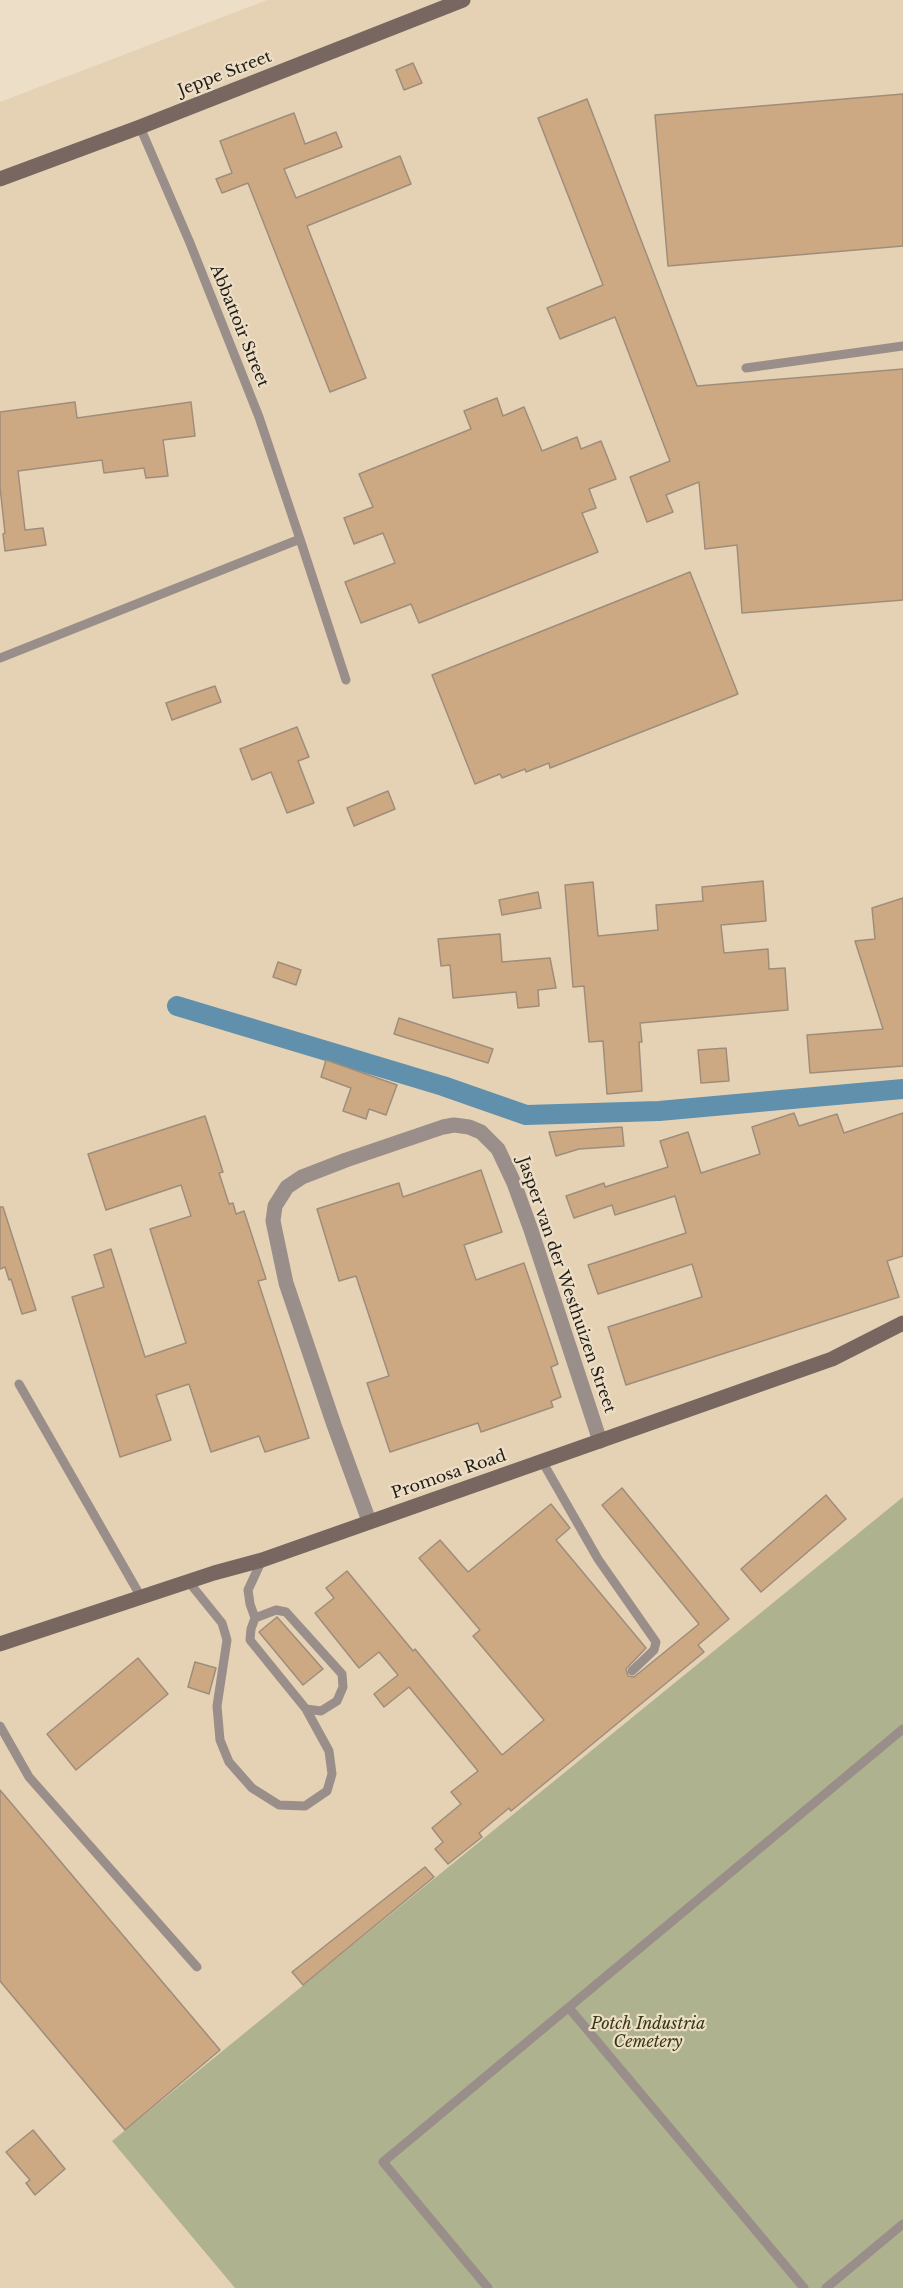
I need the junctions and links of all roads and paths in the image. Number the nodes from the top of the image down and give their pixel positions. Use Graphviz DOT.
graph roads {
  1 [pos="463,0"];
  2 [pos="442,4"];
  3 [pos="140,127"];
  4 [pos="0,179"];
  5 [pos="903,346"];
  6 [pos="746,368"];
  7 [pos="300,539"];
  8 [pos="0,658"];
  9 [pos="346,680"];
  10 [pos="903,1323"];
  11 [pos="19,1384"];
  12 [pos="600,1441"];
  13 [pos="542,1461"];
  14 [pos="369,1521"];
  15 [pos="262,1560"];
  16 [pos="188,1581"];
  17 [pos="141,1597"];
  18 [pos="255,1618"];
  19 [pos="0,1644"];
  20 [pos="632,1671"];
  21 [pos="306,1709"];
  22 [pos="0,1726"];
  23 [pos="903,1729"];
  24 [pos="197,1967"];
  25 [pos="569,2008"];
  26 [pos="903,2224"];
  27 [pos="488,2288"];
  28 [pos="804,2288"];
  29 [pos="826,2288"];
  1 -- 2 [label="street, Jeppe Street"];
  2 -- 3 [label="street, Jeppe Street"];
  3 -- 4 [label="street, Jeppe Street"];
  3 -- 7 [label="lane, Abbattoir Street"];
  5 -- 6 [label="lane"];
  7 -- 8 [label="lane"];
  7 -- 9 [label="lane, Abbattoir Street"];
  10 -- 12 [label="street, Promosa Road"];
  11 -- 17 [label="lane"];
  12 -- 13 [label="street, Promosa Road"];
  12 -- 14 [label="street, Jasper van der Westhuizen Street"];
  13 -- 14 [label="street, Promosa Road"];
  13 -- 20 [label="lane"];
  14 -- 15 [label="street, Promosa Road"];
  15 -- 16 [label="street, Promosa Road"];
  15 -- 18 [label="lane"];
  16 -- 17 [label="street, Promosa Road"];
  16 -- 21 [label="lane"];
  17 -- 19 [label="street, Promosa Road"];
  18 -- 21 [label="lane"];
  18 -- 21 [label="lane"];
  22 -- 24 [label="lane"];
  23 -- 25 [label="lane"];
  25 -- 27 [label="lane"];
  25 -- 28 [label="lane"];
  26 -- 29 [label="lane"];
}
